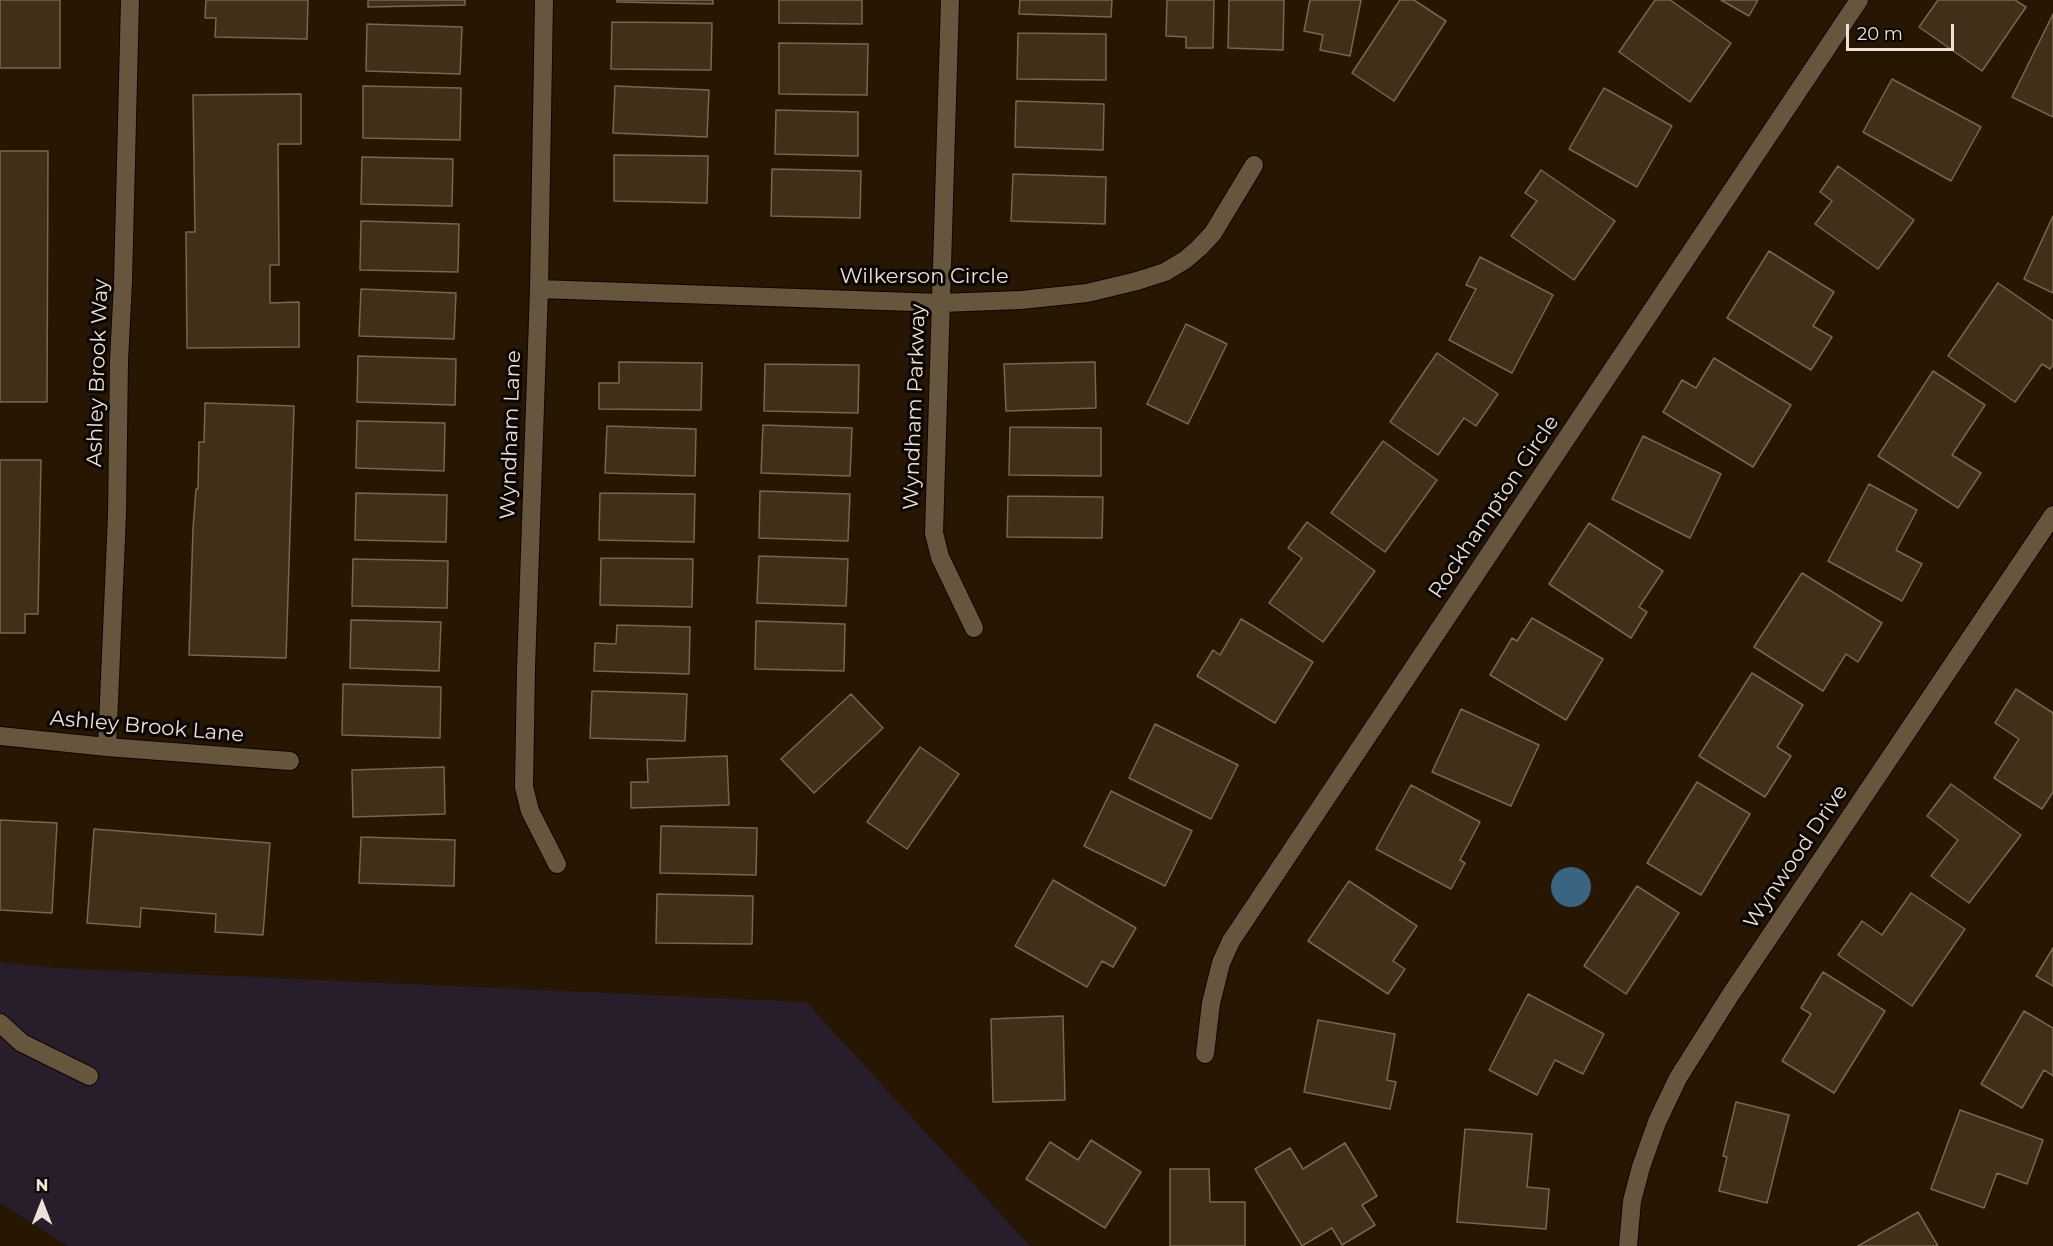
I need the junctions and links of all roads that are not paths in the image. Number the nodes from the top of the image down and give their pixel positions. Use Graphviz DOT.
graph roads {
  1 [pos="130,0"];
  2 [pos="544,0"];
  3 [pos="951,0"];
  4 [pos="1859,0"];
  5 [pos="1254,165"];
  6 [pos="539,290"];
  7 [pos="941,303"];
  8 [pos="2053,515"];
  9 [pos="974,628"];
  10 [pos="0,736"];
  11 [pos="107,747"];
  12 [pos="290,761"];
  13 [pos="557,864"];
  14 [pos="0,1023"];
  15 [pos="1204,1054"];
  16 [pos="89,1076"];
  17 [pos="1628,1246"];
  1 -- 11 [label="street, Ashley Brook Way"];
  2 -- 6 [label="street, Wyndham Lane"];
  3 -- 7 [label="street, Wyndham Parkway"];
  4 -- 15 [label="street, Rockhampton Circle"];
  5 -- 7 [label="street, Wilkerson Circle"];
  6 -- 7 [label="street, Wilkerson Circle"];
  6 -- 13 [label="street, Wyndham Lane"];
  7 -- 9 [label="street, Wyndham Parkway"];
  8 -- 17 [label="street, Wynwood Drive"];
  10 -- 11 [label="street, Ashley Brook Lane"];
  11 -- 12 [label="street, Ashley Brook Lane"];
  14 -- 16 [label="street"];
}
